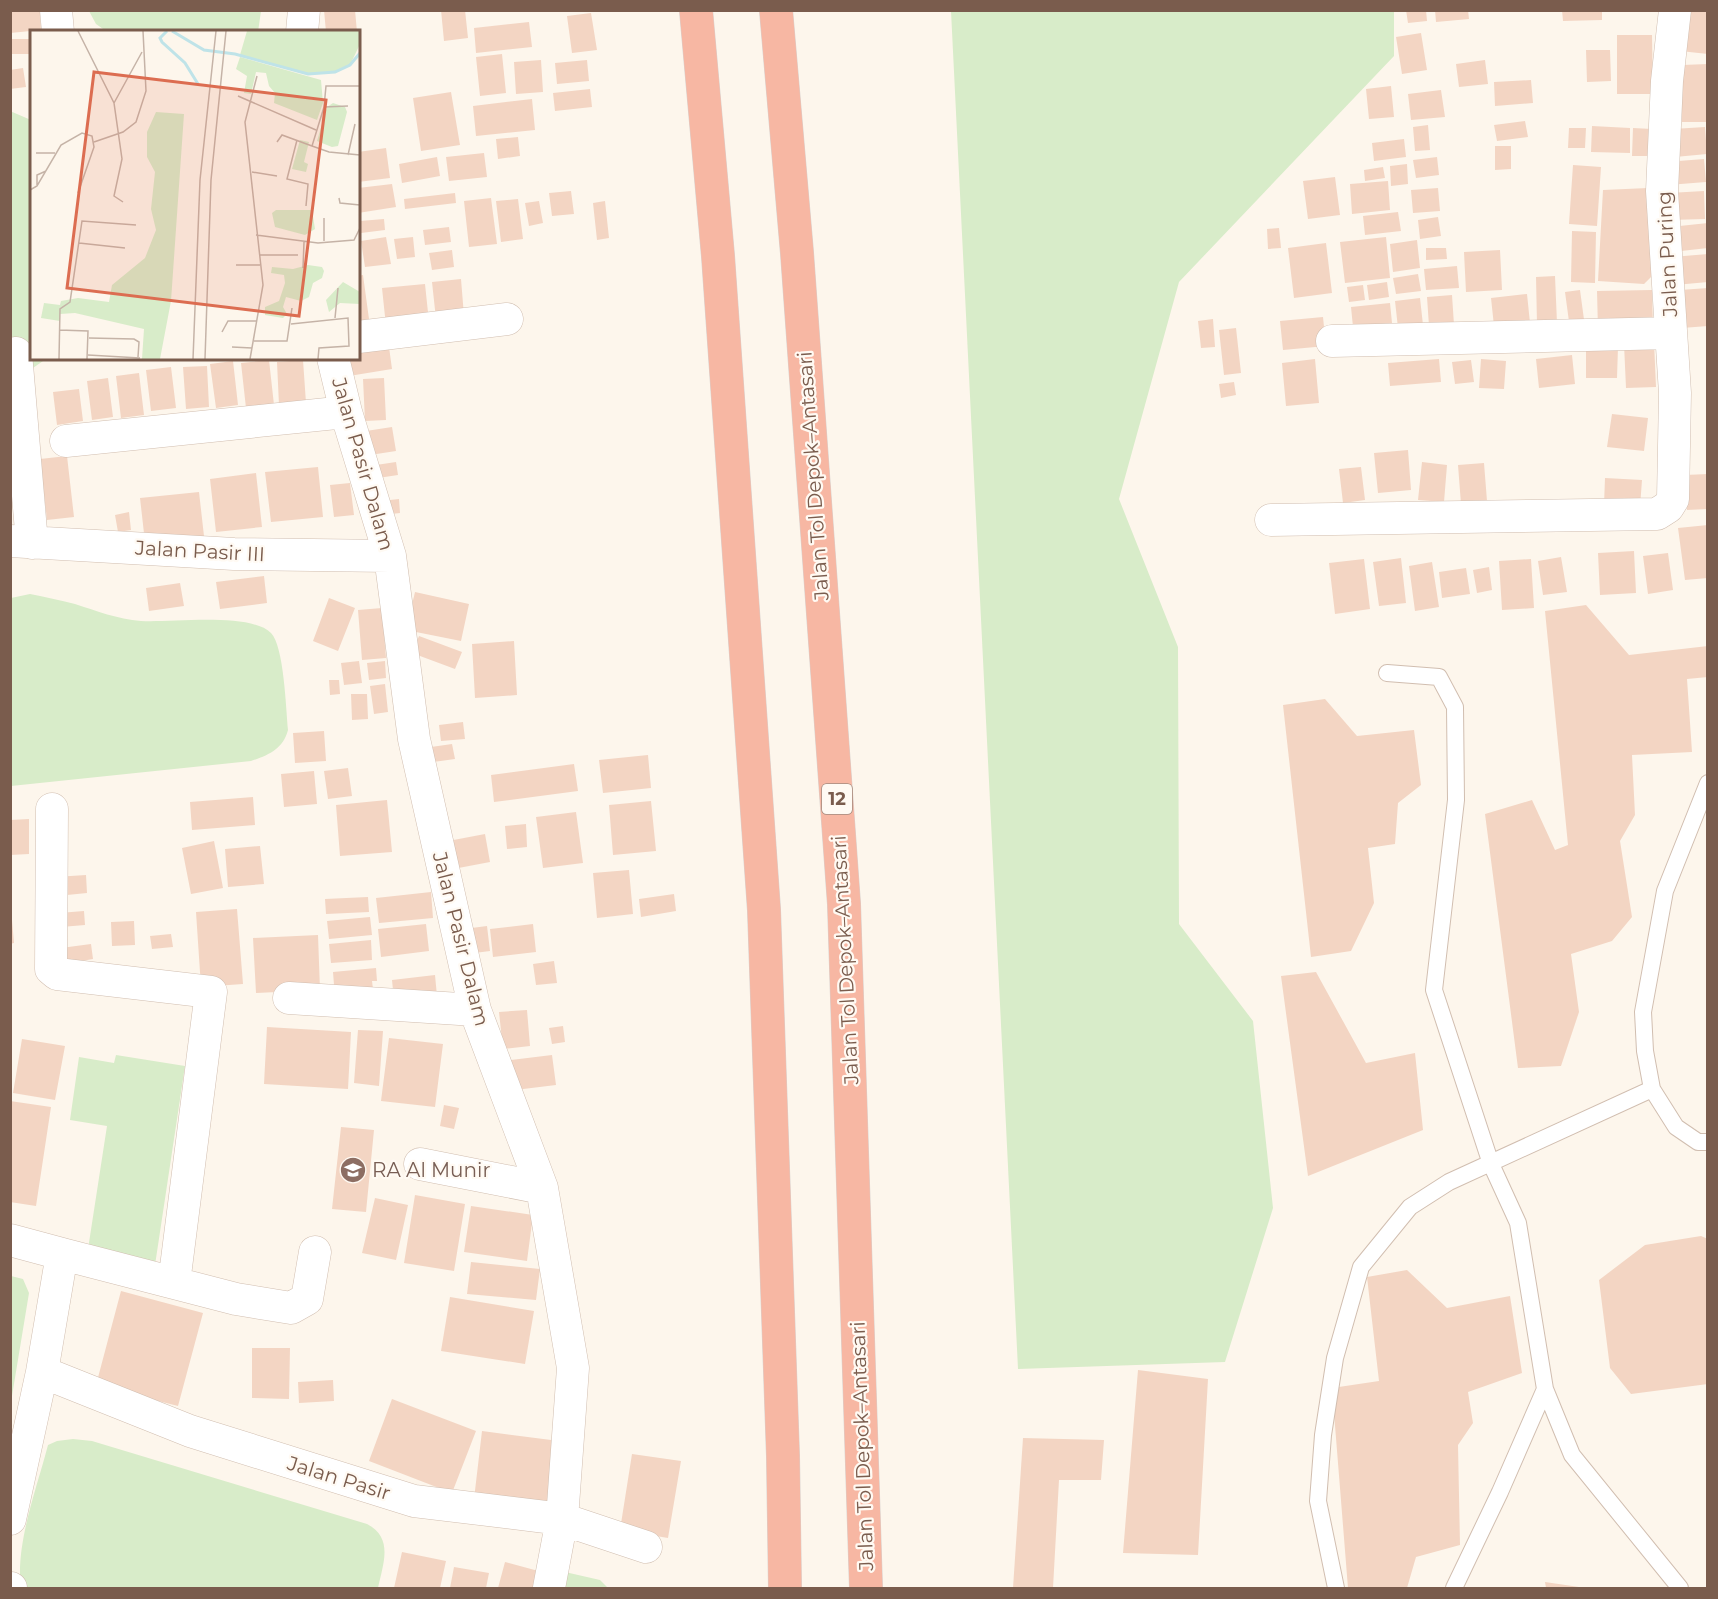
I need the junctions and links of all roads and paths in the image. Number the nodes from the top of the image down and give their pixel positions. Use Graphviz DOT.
graph roads {
  1 [pos="56,10"];
  2 [pos="304,10"];
  3 [pos="696,10"];
  4 [pos="776,10"];
  5 [pos="1675,10"];
  6 [pos="58,30"];
  7 [pos="302,30"];
  8 [pos="507,319"];
  9 [pos="1671,333"];
  10 [pos="360,337"];
  11 [pos="1332,341"];
  12 [pos="16,353"];
  13 [pos="333,360"];
  14 [pos="346,412"];
  15 [pos="66,441"];
  16 [pos="1271,520"];
  17 [pos="21,542"];
  18 [pos="390,556"];
  19 [pos="1387,673"];
  20 [pos="1707,783"];
  21 [pos="52,809"];
  22 [pos="289,998"];
  23 [pos="475,1010"];
  24 [pos="1652,1089"];
  25 [pos="1707,1142"];
  26 [pos="420,1164"];
  27 [pos="1491,1164"];
  28 [pos="542,1188"];
  29 [pos="10,1240"];
  30 [pos="315,1252"];
  31 [pos="62,1254"];
  32 [pos="174,1283"];
  33 [pos="42,1372"];
  34 [pos="1545,1389"];
  35 [pos="10,1519"];
  36 [pos="562,1519"];
  37 [pos="646,1547"];
  38 [pos="549,1588"];
  39 [pos="785,1588"];
  40 [pos="867,1588"];
  41 [pos="1336,1588"];
  42 [pos="1454,1588"];
  43 [pos="1680,1588"];
  1 -- 6 [label="street"];
  2 -- 7 [label="street"];
  3 -- 39 [label="highway"];
  4 -- 40 [label="highway, Jalan Tol Depok–Antasari / 12"];
  5 -- 9 [label="street, Jalan Puring"];
  8 -- 10 [label="street"];
  9 -- 11 [label="street"];
  9 -- 16 [label="street, Jalan Puring"];
  12 -- 17 [label="street"];
  13 -- 14 [label="street, Jalan Pasir Dalam"];
  14 -- 15 [label="street"];
  14 -- 18 [label="street, Jalan Pasir Dalam"];
  17 -- 18 [label="street, Jalan Pasir III"];
  18 -- 23 [label="street, Jalan Pasir Dalam"];
  19 -- 27 [label="lane"];
  20 -- 24 [label="lane"];
  21 -- 32 [label="street"];
  22 -- 23 [label="street"];
  23 -- 28 [label="street, Jalan Pasir Dalam"];
  24 -- 25 [label="lane"];
  24 -- 27 [label="lane"];
  26 -- 28 [label="street"];
  27 -- 34 [label="lane"];
  27 -- 41 [label="lane"];
  28 -- 36 [label="street, Jalan Pasir Dalam"];
  29 -- 31 [label="street"];
  30 -- 32 [label="street"];
  31 -- 32 [label="street"];
  31 -- 33 [label="street"];
  33 -- 35 [label="street"];
  33 -- 36 [label="street, Jalan Pasir"];
  34 -- 42 [label="lane"];
  34 -- 43 [label="lane"];
  36 -- 37 [label="street, Jalan Pasir"];
  36 -- 38 [label="street, Jalan Pasir Dalam"];
}
